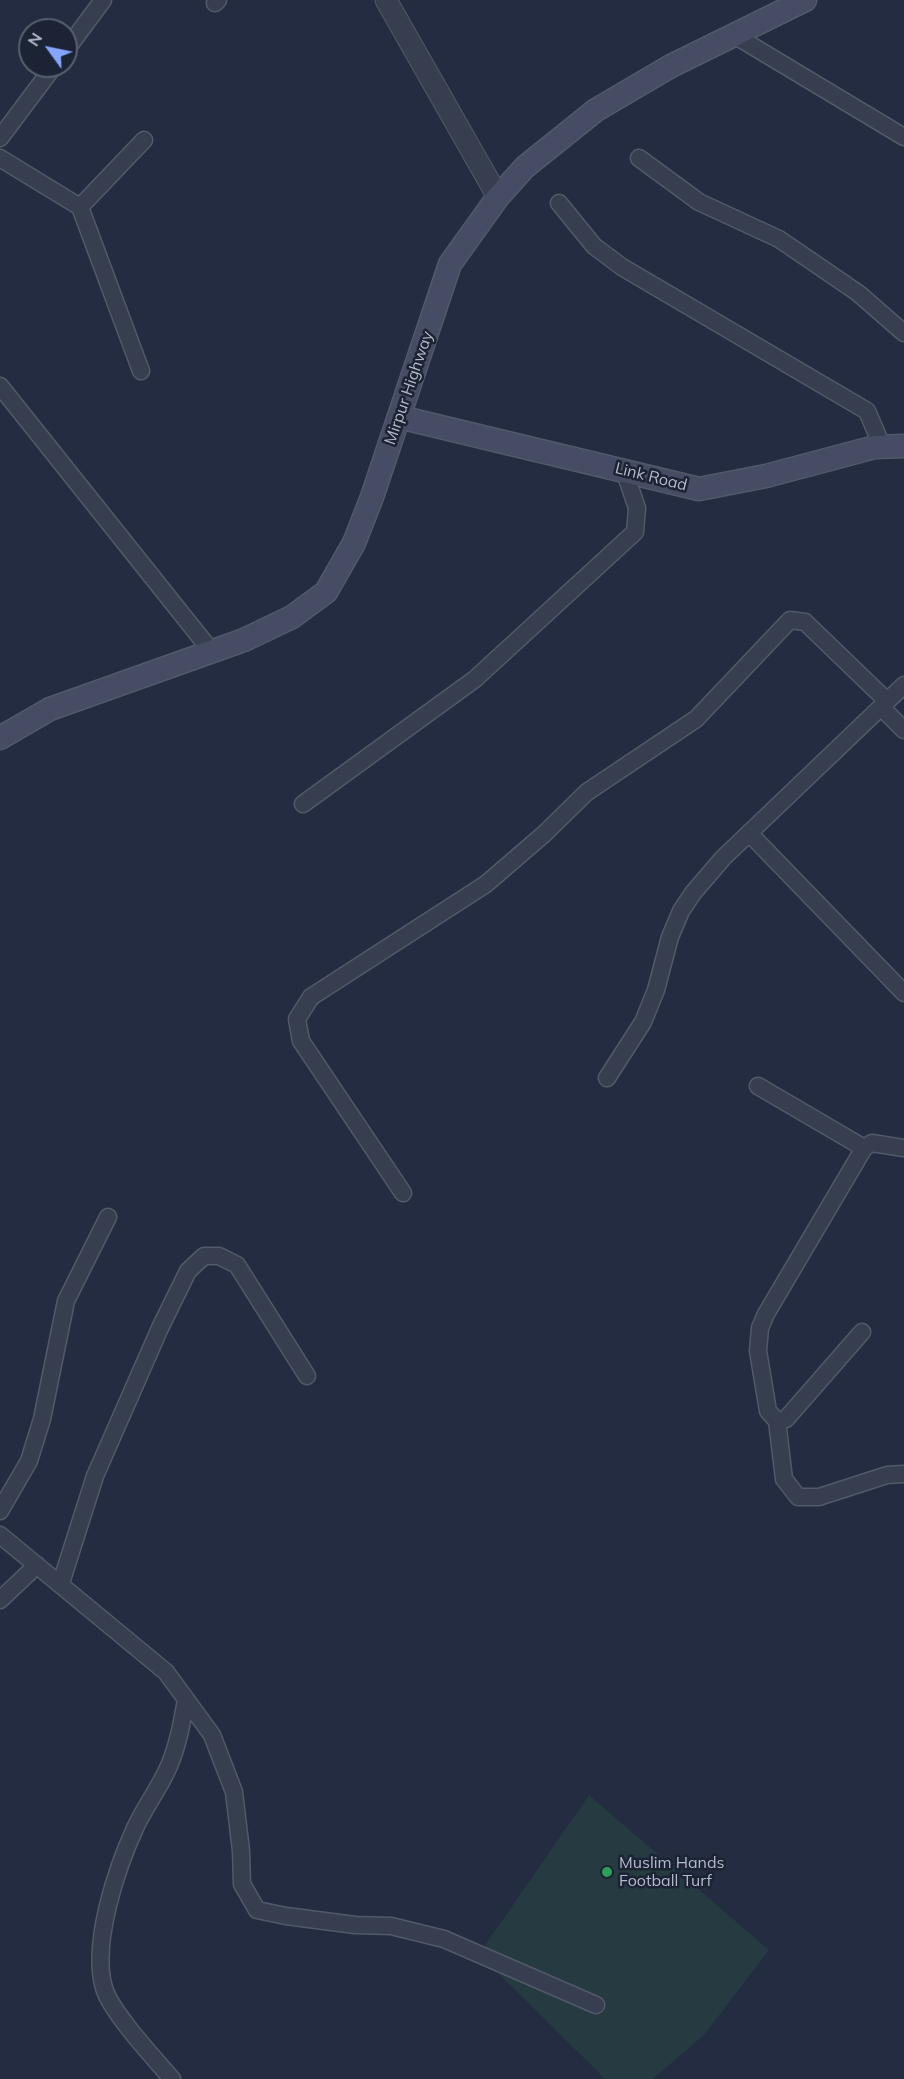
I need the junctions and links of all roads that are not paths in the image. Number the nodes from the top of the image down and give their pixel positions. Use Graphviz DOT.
graph roads {
  1 [pos="103,0"];
  2 [pos="386,0"];
  3 [pos="805,0"];
  4 [pos="78,34"];
  5 [pos="734,35"];
  6 [pos="45,78"];
  7 [pos="904,137"];
  8 [pos="0,138"];
  9 [pos="144,140"];
  10 [pos="0,158"];
  11 [pos="639,158"];
  12 [pos="498,197"];
  13 [pos="559,203"];
  14 [pos="80,207"];
  15 [pos="904,333"];
  16 [pos="141,371"];
  17 [pos="0,386"];
  18 [pos="399,417"];
  19 [pos="904,446"];
  20 [pos="875,447"];
  21 [pos="624,470"];
  22 [pos="212,652"];
  23 [pos="904,685"];
  24 [pos="884,704"];
  25 [pos="904,730"];
  26 [pos="0,738"];
  27 [pos="303,804"];
  28 [pos="749,833"];
  29 [pos="904,993"];
  30 [pos="607,1078"];
  31 [pos="758,1086"];
  32 [pos="864,1148"];
  33 [pos="904,1148"];
  34 [pos="403,1193"];
  35 [pos="108,1217"];
  36 [pos="862,1332"];
  37 [pos="308,1376"];
  38 [pos="777,1421"];
  39 [pos="904,1474"];
  40 [pos="0,1511"];
  41 [pos="0,1535"];
  42 [pos="37,1565"];
  43 [pos="61,1584"];
  44 [pos="0,1600"];
  45 [pos="186,1700"];
  46 [pos="596,2005"];
  47 [pos="172,2079"];
  1 -- 4 [label="street"];
  2 -- 12 [label="street"];
  3 -- 5 [label="main road, Mirpur Highway"];
  5 -- 7 [label="street"];
  5 -- 12 [label="main road, Mirpur Highway"];
  6 -- 8 [label="street"];
  9 -- 14 [label="street"];
  10 -- 14 [label="street"];
  11 -- 15 [label="street"];
  12 -- 18 [label="main road, Mirpur Highway"];
  13 -- 20 [label="street"];
  14 -- 16 [label="street"];
  17 -- 22 [label="street"];
  18 -- 21 [label="main road, Link Road"];
  18 -- 22 [label="main road, Mirpur Highway"];
  19 -- 20 [label="main road, Link Road"];
  20 -- 21 [label="main road, Link Road"];
  21 -- 27 [label="street"];
  22 -- 26 [label="main road, Mirpur Highway"];
  23 -- 24 [label="street"];
  24 -- 25 [label="street"];
  24 -- 28 [label="street"];
  24 -- 34 [label="street"];
  28 -- 29 [label="street"];
  28 -- 30 [label="street"];
  31 -- 32 [label="street"];
  32 -- 33 [label="street"];
  32 -- 38 [label="street"];
  35 -- 40 [label="street"];
  36 -- 38 [label="street"];
  37 -- 43 [label="street"];
  38 -- 39 [label="street"];
  41 -- 42 [label="street"];
  42 -- 43 [label="street"];
  42 -- 44 [label="street"];
  43 -- 45 [label="street"];
  45 -- 46 [label="street"];
  45 -- 47 [label="street"];
}
